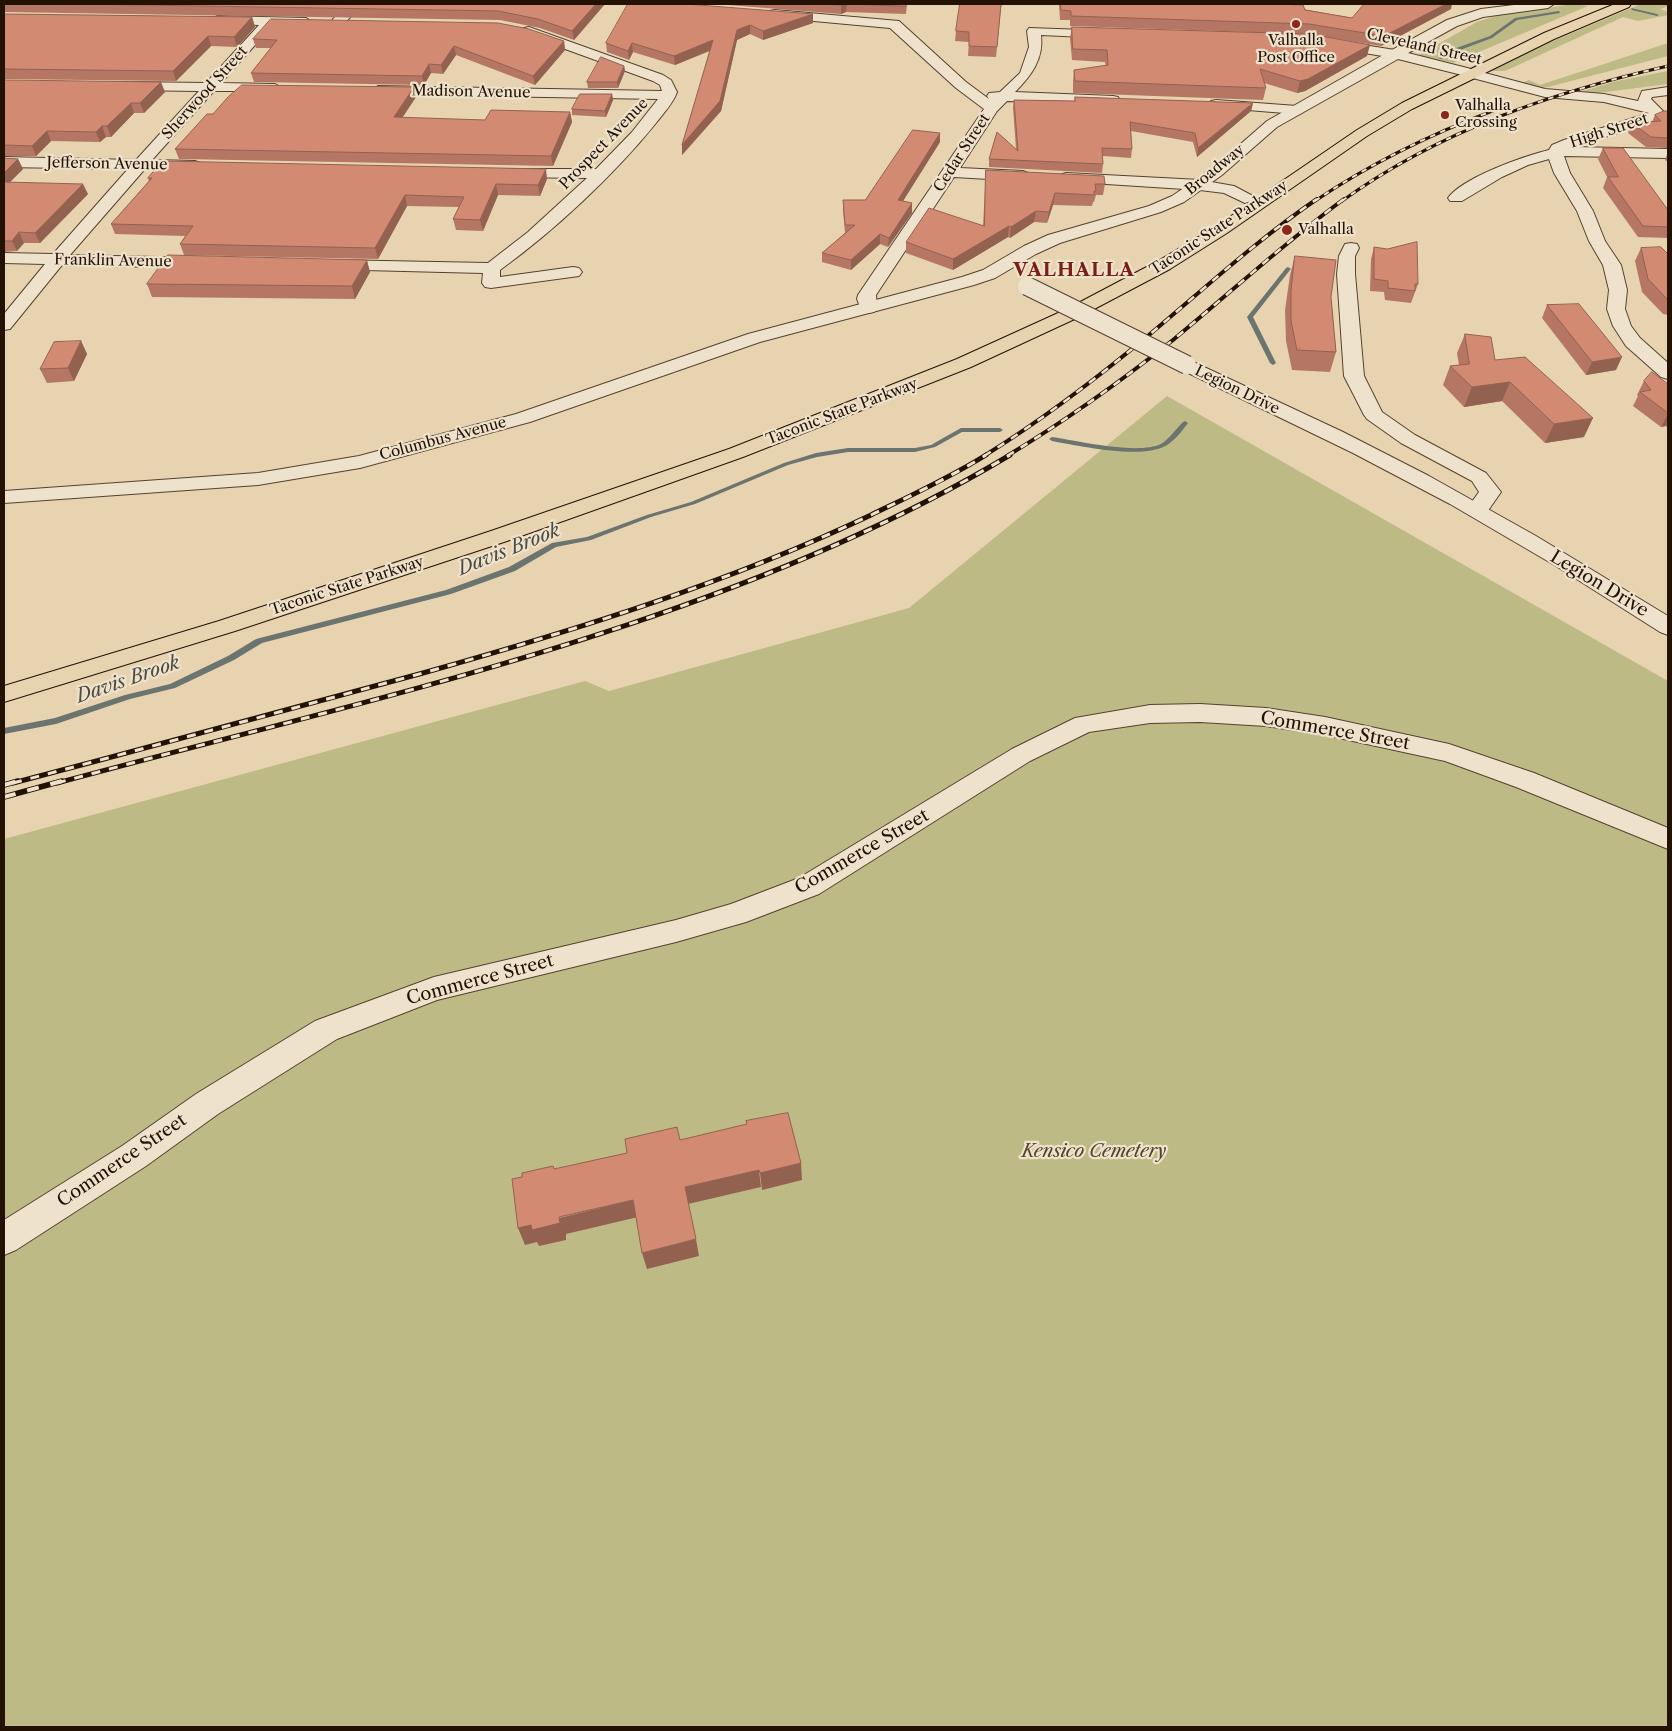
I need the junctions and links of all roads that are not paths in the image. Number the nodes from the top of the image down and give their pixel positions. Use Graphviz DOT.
graph roads {
  1 [pos="356,4"];
  2 [pos="1543,4"];
  3 [pos="1602,4"];
  4 [pos="1625,4"];
  5 [pos="766,14"];
  6 [pos="201,20"];
  7 [pos="270,21"];
  8 [pos="328,22"];
  9 [pos="357,22"];
  10 [pos="519,29"];
  11 [pos="1122,34"];
  12 [pos="1320,42"];
  13 [pos="1395,54"];
  14 [pos="1455,69"];
  15 [pos="1470,73"];
  16 [pos="112,86"];
  17 [pos="210,87"];
  18 [pos="290,89"];
  19 [pos="360,90"];
  20 [pos="1668,91"];
  21 [pos="669,95"];
  22 [pos="1129,101"];
  23 [pos="997,102"];
  24 [pos="1206,104"];
  25 [pos="1653,109"];
  26 [pos="1297,110"];
  27 [pos="1555,153"];
  28 [pos="1668,154"];
  29 [pos="4,162"];
  30 [pos="140,165"];
  31 [pos="210,166"];
  32 [pos="489,172"];
  33 [pos="949,172"];
  34 [pos="599,174"];
  35 [pos="1036,176"];
  36 [pos="1055,177"];
  37 [pos="1200,185"];
  38 [pos="1245,198"];
  39 [pos="1456,198"];
  40 [pos="1351,248"];
  41 [pos="4,258"];
  42 [pos="57,260"];
  43 [pos="216,263"];
  44 [pos="314,265"];
  45 [pos="492,268"];
  46 [pos="996,270"];
  47 [pos="573,272"];
  48 [pos="868,308"];
  49 [pos="4,325"];
  50 [pos="1668,373"];
  51 [pos="4,497"];
  52 [pos="1477,510"];
  53 [pos="1668,627"];
  54 [pos="4,677"];
  55 [pos="4,694"];
  56 [pos="1668,840"];
  57 [pos="4,1239"];
  1 -- 8 [label="street"];
  2 -- 13 [label="street, Broadway"];
  3 -- 14 [label="highway, Taconic State Parkway"];
  4 -- 15 [label="highway, Taconic State Parkway"];
  5 -- 23 [label="street"];
  6 -- 7 [label="street"];
  7 -- 8 [label="street"];
  7 -- 17 [label="street, Sherwood Street"];
  8 -- 9 [label="street"];
  10 -- 21 [label="street, Prospect Avenue"];
  11 -- 23 [label="street, Cedar Street"];
  12 -- 13 [label="street, Cleveland Street"];
  13 -- 14 [label="street, Cleveland Street"];
  13 -- 26 [label="street, Broadway"];
  14 -- 15 [label="street, Cleveland Street"];
  14 -- 38 [label="highway, Taconic State Parkway"];
  15 -- 25 [label="street, Cleveland Street"];
  15 -- 55 [label="highway, Taconic State Parkway"];
  16 -- 17 [label="street"];
  17 -- 18 [label="street"];
  17 -- 30 [label="street, Sherwood Street"];
  19 -- 21 [label="street, Madison Avenue"];
  20 -- 25 [label="street"];
  21 -- 34 [label="street, Prospect Avenue"];
  22 -- 23 [label="street"];
  23 -- 33 [label="street, Cedar Street"];
  24 -- 26 [label="street"];
  25 -- 27 [label="street, High Street"];
  26 -- 37 [label="street, Broadway"];
  27 -- 28 [label="street"];
  27 -- 39 [label="street"];
  27 -- 50 [label="street, High Street"];
  29 -- 30 [label="street, Jefferson Avenue"];
  30 -- 31 [label="street, Jefferson Avenue"];
  30 -- 42 [label="street, Sherwood Street"];
  32 -- 34 [label="street"];
  33 -- 35 [label="street"];
  33 -- 48 [label="street, Cedar Street"];
  34 -- 45 [label="street, Prospect Avenue"];
  36 -- 37 [label="street"];
  37 -- 38 [label="street"];
  37 -- 46 [label="street, Broadway"];
  38 -- 54 [label="highway, Taconic State Parkway"];
  40 -- 52 [label="street"];
  41 -- 42 [label="street, Franklin Avenue"];
  42 -- 43 [label="street, Franklin Avenue"];
  42 -- 49 [label="street, Sherwood Street"];
  44 -- 45 [label="street"];
  45 -- 47 [label="street"];
  46 -- 48 [label="street, Broadway"];
  46 -- 52 [label="street, Legion Drive, bridge"];
  48 -- 51 [label="street, Columbus Avenue"];
  52 -- 53 [label="street, Legion Drive"];
  56 -- 57 [label="street, Commerce Street"];
}
